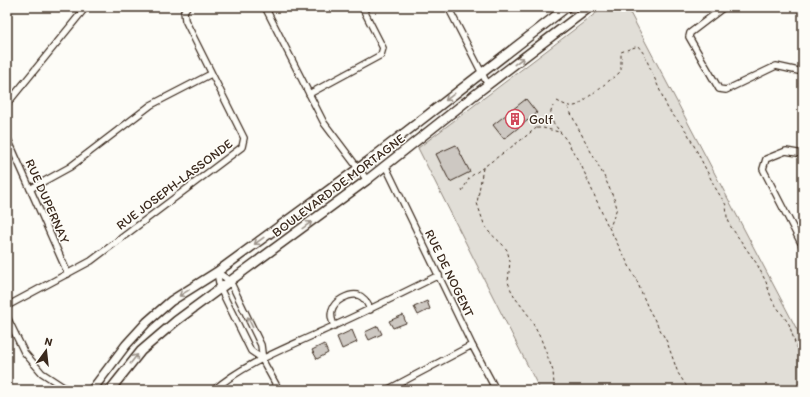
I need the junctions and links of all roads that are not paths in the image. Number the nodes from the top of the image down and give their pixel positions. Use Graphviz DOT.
graph roads {
  1 [pos="86,7"];
  2 [pos="187,7"];
  3 [pos="265,7"];
  4 [pos="362,7"];
  5 [pos="448,7"];
  6 [pos="567,7"];
  7 [pos="590,7"];
  8 [pos="724,7"];
  9 [pos="803,72"];
  10 [pos="481,73"];
  11 [pos="211,74"];
  12 [pos="488,85"];
  13 [pos="308,94"];
  14 [pos="7,104"];
  15 [pos="7,137"];
  16 [pos="803,154"];
  17 [pos="385,165"];
  18 [pos="358,168"];
  19 [pos="367,180"];
  20 [pos="30,189"];
  21 [pos="803,247"];
  22 [pos="217,272"];
  23 [pos="68,274"];
  24 [pos="439,276"];
  25 [pos="230,281"];
  26 [pos="220,288"];
  27 [pos="7,306"];
  28 [pos="370,310"];
  29 [pos="7,317"];
  30 [pos="334,326"];
  31 [pos="472,345"];
  32 [pos="263,359"];
  33 [pos="68,390"];
  34 [pos="92,390"];
  35 [pos="110,390"];
  36 [pos="214,390"];
  37 [pos="279,390"];
  38 [pos="387,390"];
  39 [pos="496,390"];
  1 -- 14 [label="street"];
  2 -- 11 [label="street, RUE JOSEPH-LASSONDE"];
  3 -- 13 [label="street"];
  4 -- 13 [label="street"];
  5 -- 10 [label="street"];
  6 -- 10 [label="main road, BOULEVARD DE MORTAGNE"];
  12 -- 7 [label="main road, BOULEVARD DE MORTAGNE, one-way"];
  8 -- 9 [label="street"];
  10 -- 12 [label="street"];
  10 -- 18 [label="main road, BOULEVARD DE MORTAGNE, one-way"];
  11 -- 20 [label="street"];
  11 -- 23 [label="street, RUE JOSEPH-LASSONDE"];
  12 -- 17 [label="main road, BOULEVARD DE MORTAGNE"];
  13 -- 18 [label="street"];
  15 -- 20 [label="street, RUE DUPERNAY"];
  16 -- 21 [label="street"];
  17 -- 19 [label="main road, BOULEVARD DE MORTAGNE"];
  17 -- 24 [label="street, RUE DE NOGENT"];
  18 -- 19 [label="street"];
  18 -- 22 [label="main road, BOULEVARD DE MORTAGNE, one-way"];
  25 -- 19 [label="main road, BOULEVARD DE MORTAGNE, one-way"];
  20 -- 23 [label="street, RUE DUPERNAY"];
  22 -- 25 [label="street"];
  22 -- 26 [label="street"];
  22 -- 34 [label="main road, BOULEVARD DE MORTAGNE, one-way"];
  23 -- 27 [label="street, RUE JOSEPH-LASSONDE"];
  24 -- 28 [label="street"];
  24 -- 31 [label="street, RUE DE NOGENT"];
  25 -- 26 [label="main road, BOULEVARD DE MORTAGNE"];
  32 -- 25 [label="street, one-way"];
  26 -- 32 [label="street"];
  35 -- 26 [label="main road, BOULEVARD DE MORTAGNE, one-way"];
  28 -- 30 [label="street"];
  28 -- 30 [label="street"];
  29 -- 33 [label="street"];
  30 -- 32 [label="street"];
  31 -- 38 [label="street"];
  31 -- 39 [label="street, RUE DE NOGENT"];
  32 -- 36 [label="street"];
  32 -- 37 [label="street"];
}
